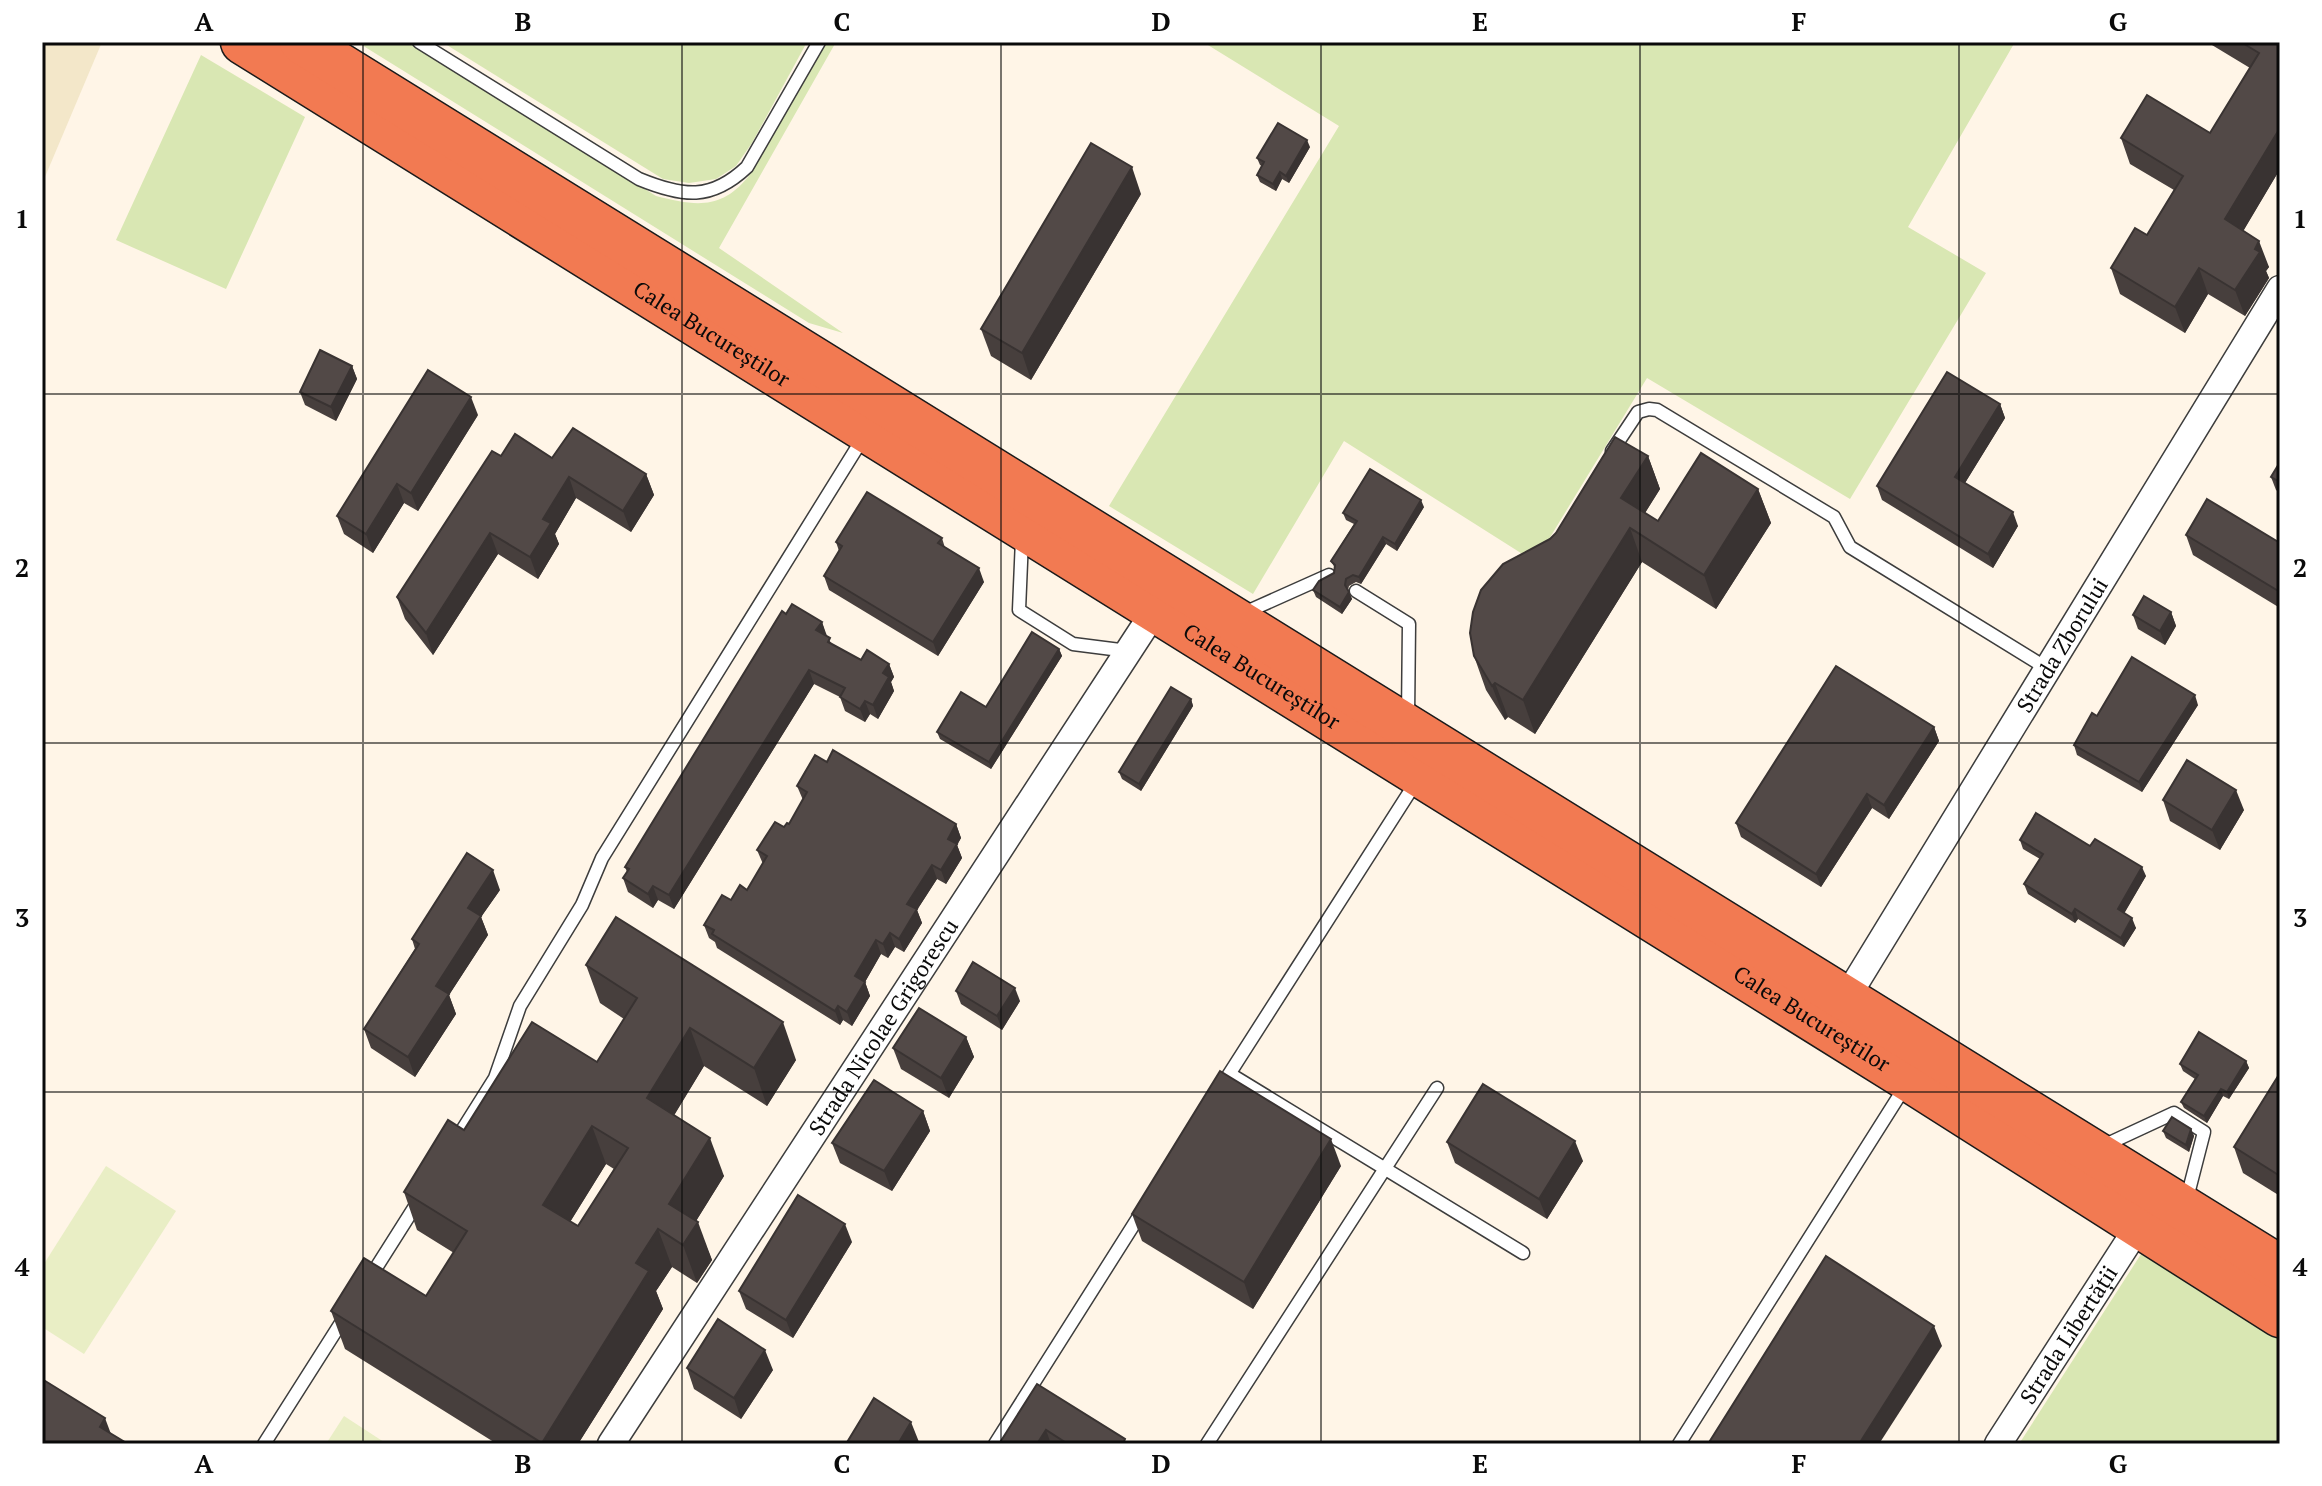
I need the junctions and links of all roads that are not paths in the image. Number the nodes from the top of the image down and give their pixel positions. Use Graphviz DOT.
graph roads {
  1 [pos="243,42"];
  2 [pos="302,42"];
  3 [pos="419,42"];
  4 [pos="819,42"];
  5 [pos="2280,289"];
  6 [pos="868,432"];
  7 [pos="1601,469"];
  8 [pos="1023,528"];
  9 [pos="1329,575"];
  10 [pos="1356,591"];
  11 [pos="1154,612"];
  12 [pos="1230,619"];
  13 [pos="1129,651"];
  14 [pos="2048,669"];
  15 [pos="1408,728"];
  16 [pos="1420,776"];
  17 [pos="1845,1000"];
  18 [pos="1230,1074"];
  19 [pos="1909,1079"];
  20 [pos="1437,1088"];
  21 [pos="1213,1100"];
  22 [pos="2091,1152"];
  23 [pos="448,1153"];
  24 [pos="1385,1168"];
  25 [pos="425,1190"];
  26 [pos="1154,1193"];
  27 [pos="2184,1209"];
  28 [pos="2138,1227"];
  29 [pos="1523,1253"];
  30 [pos="2280,1268"];
  31 [pos="2280,1315"];
  32 [pos="1210,1443"];
  33 [pos="264,1444"];
  34 [pos="611,1444"];
  35 [pos="995,1444"];
  36 [pos="1679,1444"];
  37 [pos="1998,1444"];
  1 -- 6 [label="highway, Calea Bucureștilor"];
  2 -- 12 [label="highway, Calea Bucureștilor"];
  3 -- 4 [label="lane"];
  5 -- 14 [label="street, Strada Zborului"];
  6 -- 8 [label="highway, Calea Bucureștilor"];
  6 -- 23 [label="lane"];
  7 -- 14 [label="lane"];
  8 -- 11 [label="highway, Calea Bucureștilor"];
  8 -- 13 [label="lane"];
  9 -- 12 [label="lane"];
  10 -- 15 [label="lane"];
  11 -- 13 [label="street, Strada Nicolae Grigorescu"];
  11 -- 16 [label="highway, Calea Bucureștilor"];
  12 -- 15 [label="highway, Calea Bucureștilor"];
  13 -- 34 [label="street, Strada Nicolae Grigorescu"];
  14 -- 17 [label="street, Strada Zborului"];
  15 -- 17 [label="highway, Calea Bucureștilor"];
  16 -- 18 [label="lane"];
  16 -- 19 [label="highway, Calea Bucureștilor"];
  17 -- 22 [label="highway, Calea Bucureștilor"];
  18 -- 21 [label="lane"];
  18 -- 24 [label="lane"];
  19 -- 28 [label="highway, Calea Bucureștilor"];
  19 -- 36 [label="lane"];
  20 -- 24 [label="lane"];
  22 -- 27 [label="highway, Calea Bucureștilor"];
  22 -- 27 [label="lane"];
  24 -- 29 [label="lane"];
  24 -- 32 [label="lane"];
  25 -- 33 [label="lane"];
  26 -- 35 [label="lane"];
  27 -- 30 [label="highway, Calea Bucureștilor"];
  28 -- 31 [label="highway, Calea Bucureștilor"];
  28 -- 37 [label="street, Strada Libertății"];
}
